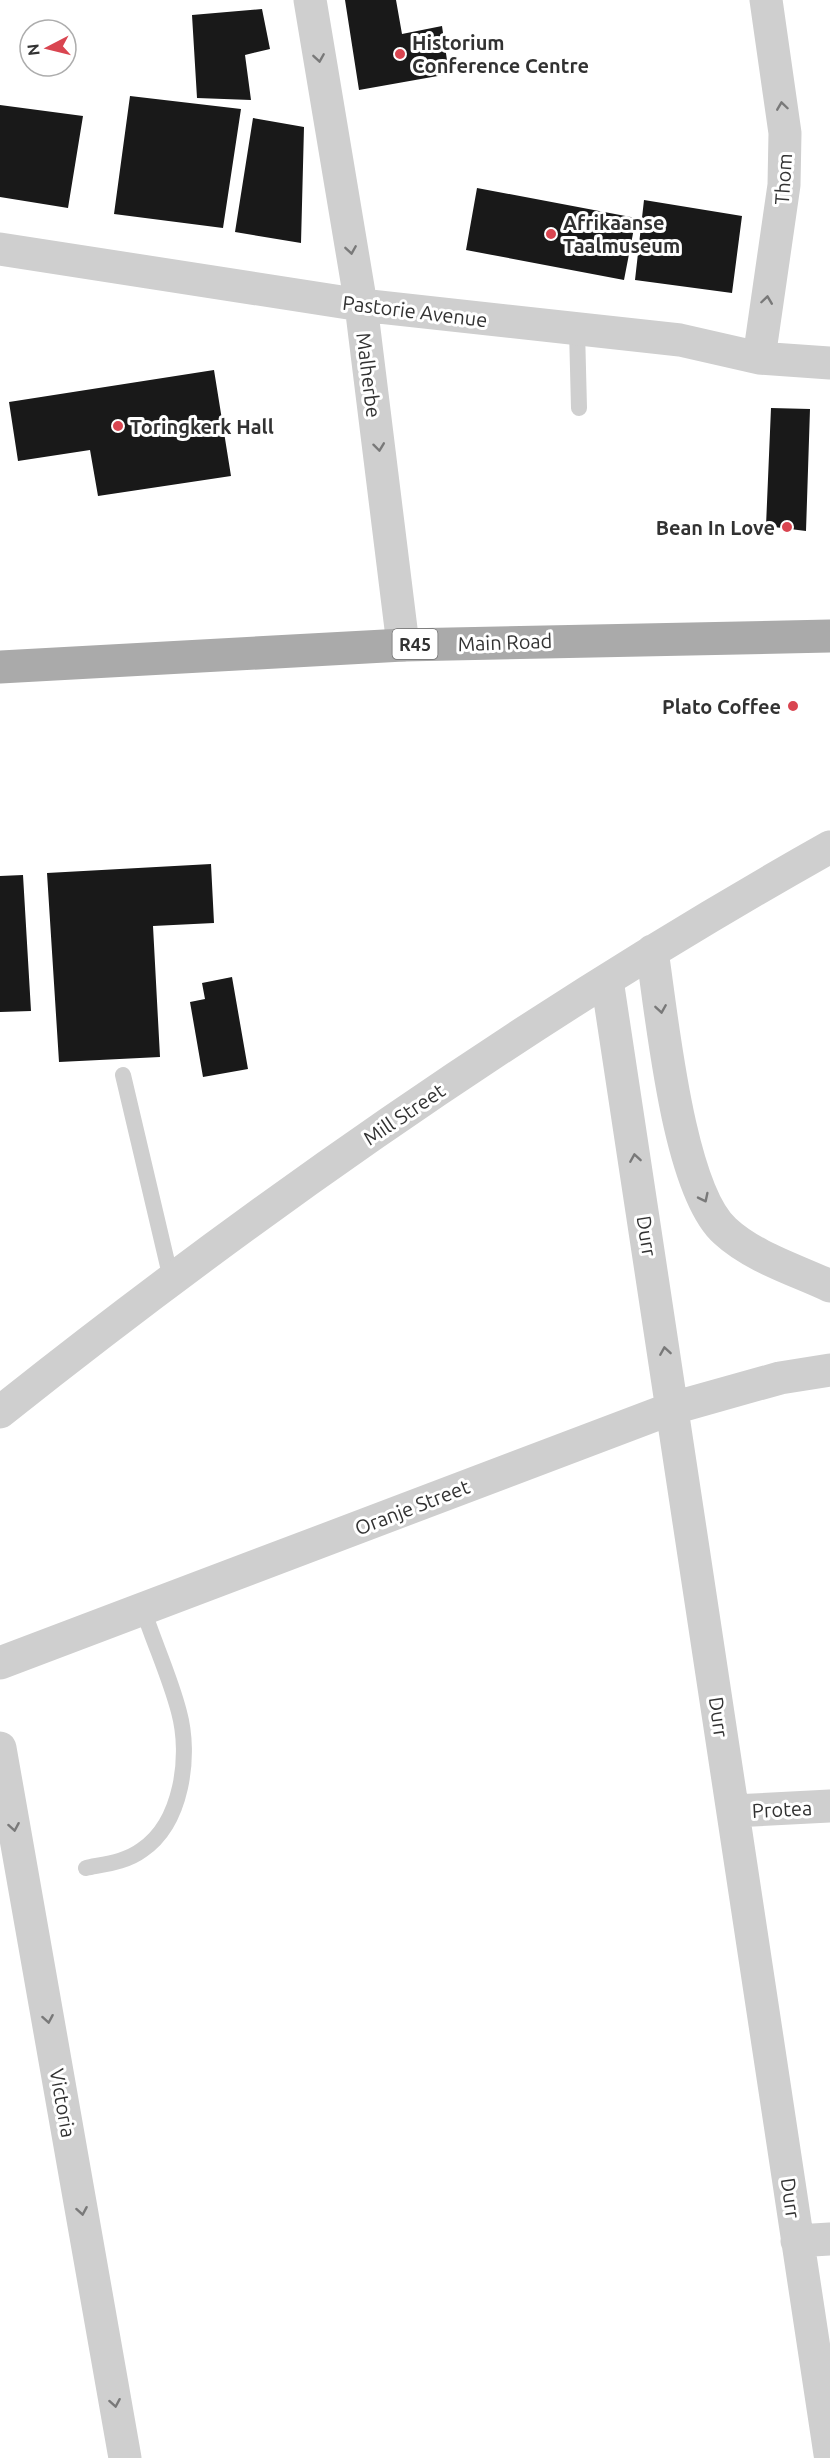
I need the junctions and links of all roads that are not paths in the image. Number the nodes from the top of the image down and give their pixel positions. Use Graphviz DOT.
graph roads {
  1 [pos="310,0"];
  2 [pos="766,0"];
  3 [pos="0,249"];
  4 [pos="361,305"];
  5 [pos="577,330"];
  6 [pos="759,358"];
  7 [pos="830,363"];
  8 [pos="579,408"];
  9 [pos="830,636"];
  10 [pos="403,645"];
  11 [pos="0,667"];
  12 [pos="830,847"];
  13 [pos="652,951"];
  14 [pos="607,980"];
  15 [pos="123,1075"];
  16 [pos="171,1279"];
  17 [pos="830,1286"];
  18 [pos="830,1370"];
  19 [pos="674,1408"];
  20 [pos="0,1412"];
  21 [pos="142,1609"];
  22 [pos="0,1663"];
  23 [pos="0,1748"];
  24 [pos="830,1806"];
  25 [pos="733,1811"];
  26 [pos="86,1868"];
  27 [pos="830,2239"];
  28 [pos="797,2241"];
  29 [pos="830,2454"];
  30 [pos="125,2458"];
  1 -- 4 [label="street, Malherbe, one-way"];
  6 -- 2 [label="street, Thom, one-way"];
  3 -- 4 [label="street, Pastorie Avenue"];
  4 -- 5 [label="street, Pastorie Avenue"];
  4 -- 10 [label="street, Malherbe, one-way"];
  5 -- 6 [label="street, Pastorie Avenue"];
  5 -- 8 [label="lane"];
  6 -- 7 [label="street, Pastorie Avenue"];
  9 -- 10 [label="main road, Main Road / R45"];
  10 -- 11 [label="main road, Main Road / R45"];
  12 -- 13 [label="street, Mill Street"];
  13 -- 14 [label="street, Mill Street"];
  13 -- 17 [label="street, one-way"];
  14 -- 16 [label="street, Mill Street"];
  19 -- 14 [label="street, Durr, one-way"];
  15 -- 16 [label="lane"];
  16 -- 20 [label="street, Mill Street"];
  18 -- 19 [label="street, Oranje Street"];
  19 -- 21 [label="street, Oranje Street"];
  19 -- 25 [label="street, Durr"];
  21 -- 22 [label="street, Oranje Street"];
  21 -- 26 [label="lane"];
  23 -- 30 [label="street, Victoria, one-way"];
  24 -- 25 [label="street, Protea"];
  25 -- 28 [label="street, Durr"];
  27 -- 28 [label="street"];
  28 -- 29 [label="street, Durr"];
}
